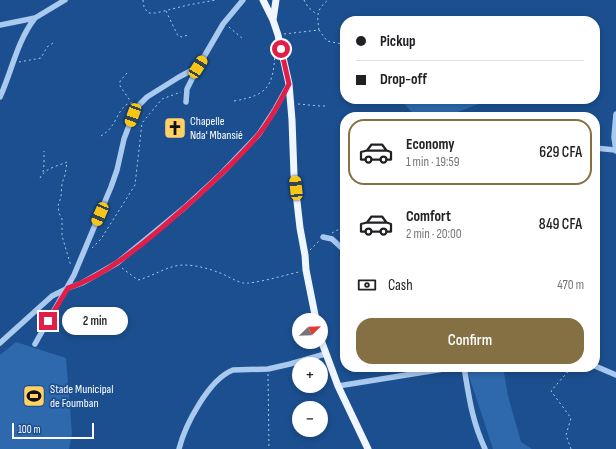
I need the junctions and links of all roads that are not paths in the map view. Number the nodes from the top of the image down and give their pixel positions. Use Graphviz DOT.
graph roads {
  1 [pos="65,0"];
  2 [pos="243,0"];
  3 [pos="263,0"];
  4 [pos="276,0"];
  5 [pos="35,18"];
  6 [pos="273,20"];
  7 [pos="0,26"];
  8 [pos="198,67"];
  9 [pos="289,84"];
  10 [pos="0,97"];
  11 [pos="186,102"];
  12 [pos="616,114"];
  13 [pos="600,149"];
  14 [pos="616,151"];
  15 [pos="323,237"];
  16 [pos="340,246"];
  17 [pos="68,288"];
  18 [pos="315,313"];
  19 [pos="0,343"];
  20 [pos="36,344"];
  21 [pos="324,349"];
  22 [pos="325,354"];
  23 [pos="600,368"];
  24 [pos="425,372"];
  25 [pos="465,372"];
  26 [pos="616,375"];
  27 [pos="338,386"];
  28 [pos="178,449"];
  29 [pos="368,449"];
  30 [pos="485,449"];
  1 -- 5 [label="street"];
  2 -- 8 [label="street"];
  3 -- 6 [label="main road"];
  4 -- 6 [label="main road"];
  5 -- 7 [label="street"];
  5 -- 10 [label="street"];
  6 -- 9 [label="main road"];
  8 -- 11 [label="street"];
  8 -- 17 [label="street"];
  9 -- 17 [label="street"];
  9 -- 18 [label="main road"];
  12 -- 14 [label="street"];
  13 -- 14 [label="street"];
  15 -- 16 [label="street"];
  17 -- 19 [label="street"];
  17 -- 20 [label="street"];
  21 -- 22 [label="main road"];
  22 -- 27 [label="main road"];
  22 -- 28 [label="street"];
  23 -- 26 [label="street"];
  24 -- 27 [label="street"];
  25 -- 30 [label="street"];
  27 -- 29 [label="main road"];
}
